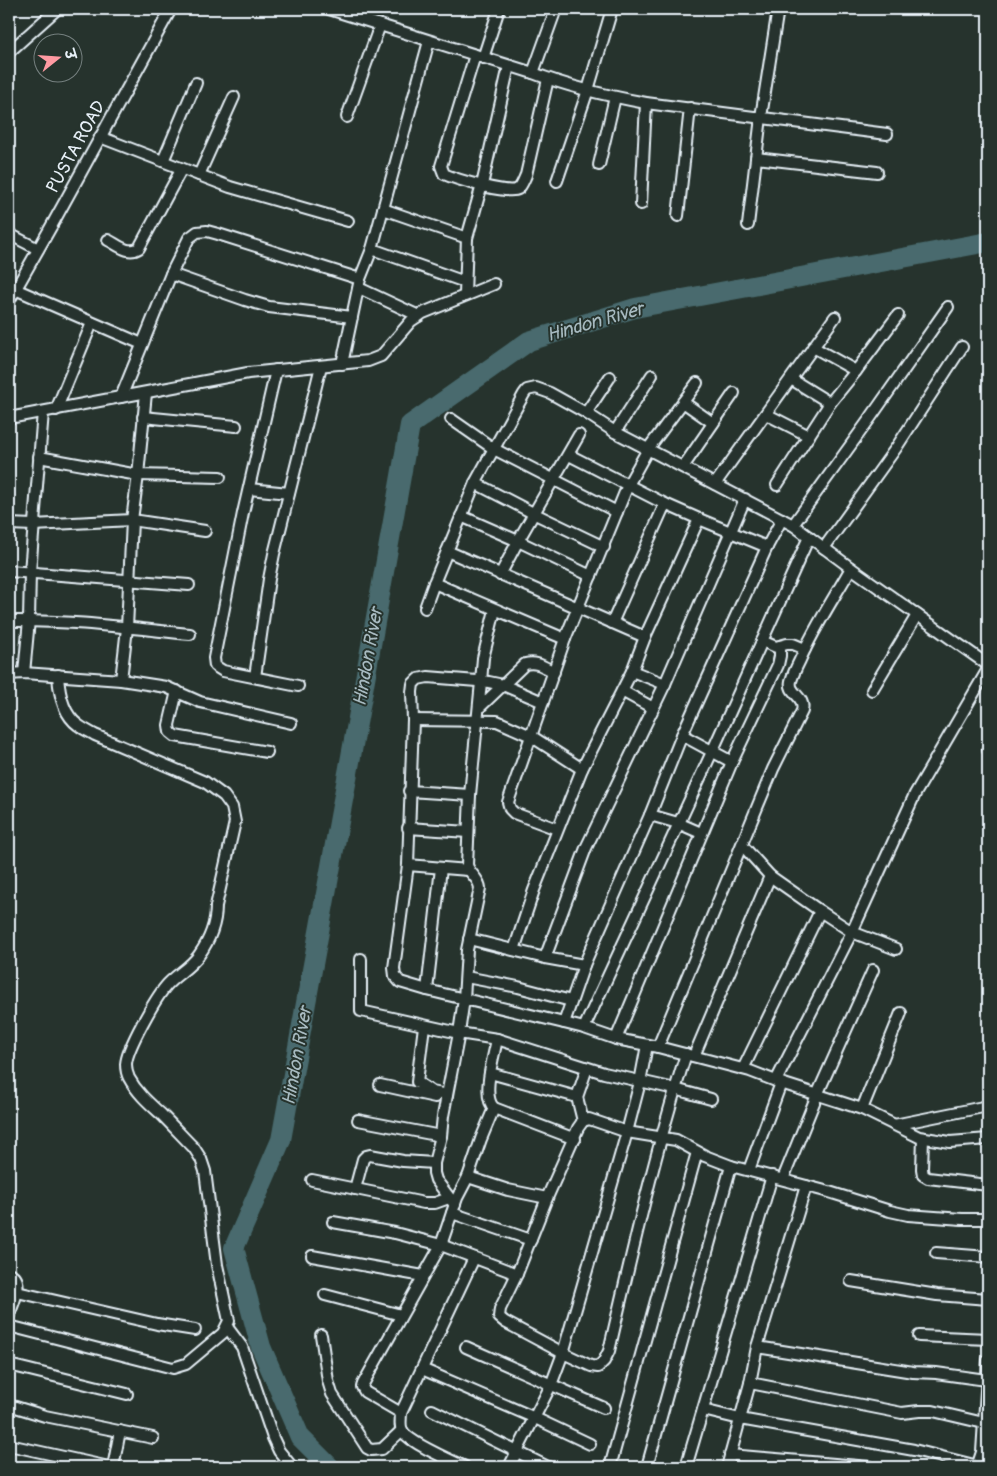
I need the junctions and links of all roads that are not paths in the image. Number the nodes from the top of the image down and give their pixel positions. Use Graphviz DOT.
graph roads {
  1 [pos="57,9"];
  2 [pos="171,9"];
  3 [pos="329,9"];
  4 [pos="500,9"];
  5 [pos="556,9"];
  6 [pos="612,9"];
  7 [pos="778,9"];
  8 [pos="380,25"];
  9 [pos="429,41"];
  10 [pos="9,52"];
  11 [pos="479,57"];
  12 [pos="510,66"];
  13 [pos="533,73"];
  14 [pos="548,79"];
  15 [pos="196,83"];
  16 [pos="588,90"];
  17 [pos="234,96"];
  18 [pos="615,97"];
  19 [pos="646,103"];
  20 [pos="690,108"];
  21 [pos="347,116"];
  22 [pos="761,117"];
  23 [pos="887,134"];
  24 [pos="100,137"];
  25 [pos="756,158"];
  26 [pos="163,161"];
  27 [pos="599,165"];
  28 [pos="182,170"];
  29 [pos="877,172"];
  30 [pos="200,175"];
  31 [pos="557,181"];
  32 [pos="482,186"];
  33 [pos="641,204"];
  34 [pos="384,209"];
  35 [pos="678,216"];
  36 [pos="348,221"];
  37 [pos="748,225"];
  38 [pos="9,234"];
  39 [pos="467,238"];
  40 [pos="108,240"];
  41 [pos="38,249"];
  42 [pos="372,249"];
  43 [pos="171,274"];
  44 [pos="465,282"];
  45 [pos="359,283"];
  46 [pos="494,284"];
  47 [pos="15,289"];
  48 [pos="465,295"];
  49 [pos="9,301"];
  50 [pos="948,307"];
  51 [pos="898,315"];
  52 [pos="419,316"];
  53 [pos="352,317"];
  54 [pos="835,317"];
  55 [pos="92,323"];
  56 [pos="142,344"];
  57 [pos="813,347"];
  58 [pos="962,347"];
  59 [pos="342,364"];
  60 [pos="321,366"];
  61 [pos="276,370"];
  62 [pos="856,371"];
  63 [pos="652,375"];
  64 [pos="610,377"];
  65 [pos="791,379"];
  66 [pos="697,383"];
  67 [pos="146,393"];
  68 [pos="734,393"];
  69 [pos="121,397"];
  70 [pos="683,402"];
  71 [pos="830,403"];
  72 [pos="56,410"];
  73 [pos="42,412"];
  74 [pos="586,413"];
  75 [pos="766,414"];
  76 [pos="144,416"];
  77 [pos="9,418"];
  78 [pos="451,419"];
  79 [pos="713,423"];
  80 [pos="236,426"];
  81 [pos="615,432"];
  82 [pos="579,436"];
  83 [pos="809,436"];
  84 [pos="648,449"];
  85 [pos="494,450"];
  86 [pos="569,455"];
  87 [pos="39,457"];
  88 [pos="683,467"];
  89 [pos="138,475"];
  90 [pos="220,477"];
  91 [pos="553,479"];
  92 [pos="475,483"];
  93 [pos="716,484"];
  94 [pos="777,485"];
  95 [pos="628,486"];
  96 [pos="249,489"];
  97 [pos="289,493"];
  98 [pos="745,499"];
  99 [pos="665,504"];
  100 [pos="617,512"];
  101 [pos="533,513"];
  102 [pos="461,516"];
  103 [pos="699,519"];
  104 [pos="782,519"];
  105 [pos="132,520"];
  106 [pos="9,524"];
  107 [pos="34,525"];
  108 [pos="793,525"];
  109 [pos="205,531"];
  110 [pos="731,531"];
  111 [pos="809,538"];
  112 [pos="518,541"];
  113 [pos="604,547"];
  114 [pos="768,547"];
  115 [pos="824,548"];
  116 [pos="447,551"];
  117 [pos="851,568"];
  118 [pos="9,571"];
  119 [pos="30,572"];
  120 [pos="500,575"];
  121 [pos="591,576"];
  122 [pos="128,580"];
  123 [pos="434,584"];
  124 [pos="189,585"];
  125 [pos="425,608"];
  126 [pos="577,609"];
  127 [pos="495,610"];
  128 [pos="917,615"];
  129 [pos="9,620"];
  130 [pos="29,620"];
  131 [pos="612,623"];
  132 [pos="127,628"];
  133 [pos="190,634"];
  134 [pos="645,637"];
  135 [pos="565,639"];
  136 [pos="762,641"];
  137 [pos="780,646"];
  138 [pos="805,649"];
  139 [pos="988,665"];
  140 [pos="988,669"];
  141 [pos="632,671"];
  142 [pos="554,672"];
  143 [pos="24,673"];
  144 [pos="9,674"];
  145 [pos="58,676"];
  146 [pos="256,677"];
  147 [pos="121,680"];
  148 [pos="482,682"];
  149 [pos="665,684"];
  150 [pos="502,685"];
  151 [pos="298,686"];
  152 [pos="872,690"];
  153 [pos="177,691"];
  154 [pos="622,691"];
  155 [pos="543,702"];
  156 [pos="478,708"];
  157 [pos="653,708"];
  158 [pos="413,720"];
  159 [pos="477,722"];
  160 [pos="291,723"];
  161 [pos="682,735"];
  162 [pos="531,736"];
  163 [pos="267,752"];
  164 [pos="712,752"];
  165 [pos="732,762"];
  166 [pos="582,769"];
  167 [pos="409,792"];
  168 [pos="470,795"];
  169 [pos="650,815"];
  170 [pos="678,824"];
  171 [pos="408,828"];
  172 [pos="557,829"];
  173 [pos="468,832"];
  174 [pos="701,833"];
  175 [pos="742,845"];
  176 [pos="408,865"];
  177 [pos="441,868"];
  178 [pos="468,870"];
  179 [pos="770,876"];
  180 [pos="820,911"];
  181 [pos="852,932"];
  182 [pos="469,939"];
  183 [pos="896,949"];
  184 [pos="514,950"];
  185 [pos="545,958"];
  186 [pos="361,959"];
  187 [pos="584,965"];
  188 [pos="873,970"];
  189 [pos="466,977"];
  190 [pos="427,990"];
  191 [pos="464,999"];
  192 [pos="572,1001"];
  193 [pos="901,1013"];
  194 [pos="564,1023"];
  195 [pos="424,1026"];
  196 [pos="584,1028"];
  197 [pos="459,1034"];
  198 [pos="616,1039"];
  199 [pos="497,1040"];
  200 [pos="647,1045"];
  201 [pos="658,1047"];
  202 [pos="690,1055"];
  203 [pos="587,1068"];
  204 [pos="743,1069"];
  205 [pos="490,1073"];
  206 [pos="640,1082"];
  207 [pos="779,1082"];
  208 [pos="380,1085"];
  209 [pos="675,1089"];
  210 [pos="817,1095"];
  211 [pos="577,1096"];
  212 [pos="447,1097"];
  213 [pos="711,1099"];
  214 [pos="988,1106"];
  215 [pos="494,1108"];
  216 [pos="862,1109"];
  217 [pos="358,1120"];
  218 [pos="582,1121"];
  219 [pos="894,1125"];
  220 [pos="627,1132"];
  221 [pos="441,1136"];
  222 [pos="662,1137"];
  223 [pos="923,1138"];
  224 [pos="574,1139"];
  225 [pos="988,1139"];
  226 [pos="697,1152"];
  227 [pos="434,1163"];
  228 [pos="731,1166"];
  229 [pos="749,1170"];
  230 [pos="772,1176"];
  231 [pos="468,1177"];
  232 [pos="783,1179"];
  233 [pos="312,1180"];
  234 [pos="988,1184"];
  235 [pos="806,1186"];
  236 [pos="355,1189"];
  237 [pos="547,1198"];
  238 [pos="452,1205"];
  239 [pos="988,1218"];
  240 [pos="333,1222"];
  241 [pos="531,1240"];
  242 [pos="441,1245"];
  243 [pos="936,1253"];
  244 [pos="312,1256"];
  245 [pos="988,1257"];
  246 [pos="474,1258"];
  247 [pos="9,1273"];
  248 [pos="517,1274"];
  249 [pos="423,1276"];
  250 [pos="851,1282"];
  251 [pos="17,1292"];
  252 [pos="325,1295"];
  253 [pos="988,1299"];
  254 [pos="10,1309"];
  255 [pos="402,1315"];
  256 [pos="9,1326"];
  257 [pos="227,1327"];
  258 [pos="195,1330"];
  259 [pos="321,1335"];
  260 [pos="918,1336"];
  261 [pos="988,1340"];
  262 [pos="466,1346"];
  263 [pos="757,1347"];
  264 [pos="563,1353"];
  265 [pos="988,1360"];
  266 [pos="9,1365"];
  267 [pos="422,1369"];
  268 [pos="986,1380"];
  269 [pos="750,1383"];
  270 [pos="551,1385"];
  271 [pos="128,1394"];
  272 [pos="9,1405"];
  273 [pos="604,1408"];
  274 [pos="432,1410"];
  275 [pos="703,1410"];
  276 [pos="401,1413"];
  277 [pos="535,1418"];
  278 [pos="740,1419"];
  279 [pos="986,1424"];
  280 [pos="402,1430"];
  281 [pos="120,1431"];
  282 [pos="153,1438"];
  283 [pos="590,1444"];
  284 [pos="9,1445"];
  285 [pos="517,1453"];
  286 [pos="730,1455"];
  287 [pos="111,1467"];
  288 [pos="292,1467"];
  289 [pos="465,1467"];
  290 [pos="509,1467"];
  291 [pos="548,1467"];
  292 [pos="610,1467"];
  293 [pos="647,1467"];
  294 [pos="686,1467"];
  295 [pos="726,1467"];
  296 [pos="870,1467"];
  297 [pos="980,1467"];
  1 -- 10 [label="street"];
  2 -- 24 [label="street, PUSTA ROAD"];
  3 -- 8 [label="street"];
  4 -- 11 [label="street"];
  5 -- 13 [label="street"];
  6 -- 16 [label="street"];
  7 -- 22 [label="street"];
  8 -- 9 [label="street"];
  8 -- 21 [label="street"];
  9 -- 11 [label="street"];
  9 -- 34 [label="street"];
  11 -- 12 [label="street"];
  11 -- 32 [label="street"];
  12 -- 13 [label="street"];
  12 -- 32 [label="street"];
  13 -- 14 [label="street"];
  14 -- 16 [label="street"];
  14 -- 32 [label="street"];
  15 -- 26 [label="street"];
  16 -- 18 [label="street"];
  16 -- 31 [label="street"];
  17 -- 30 [label="street"];
  18 -- 19 [label="street"];
  18 -- 27 [label="street"];
  19 -- 20 [label="street"];
  19 -- 33 [label="street"];
  20 -- 22 [label="street"];
  20 -- 35 [label="street"];
  22 -- 23 [label="street"];
  22 -- 25 [label="street"];
  24 -- 26 [label="street"];
  24 -- 41 [label="street, PUSTA ROAD"];
  25 -- 29 [label="street"];
  25 -- 37 [label="street"];
  26 -- 28 [label="street"];
  28 -- 30 [label="street"];
  28 -- 40 [label="street"];
  30 -- 36 [label="street"];
  32 -- 39 [label="street"];
  34 -- 39 [label="street"];
  34 -- 42 [label="street"];
  38 -- 41 [label="street"];
  39 -- 44 [label="street"];
  41 -- 47 [label="street, PUSTA ROAD"];
  42 -- 44 [label="street"];
  42 -- 45 [label="street"];
  43 -- 45 [label="street"];
  43 -- 53 [label="street"];
  43 -- 56 [label="street"];
  44 -- 48 [label="street"];
  45 -- 52 [label="street"];
  45 -- 53 [label="street"];
  46 -- 48 [label="street"];
  47 -- 49 [label="street, PUSTA ROAD"];
  47 -- 55 [label="street"];
  48 -- 52 [label="street"];
  50 -- 108 [label="street"];
  51 -- 62 [label="street"];
  52 -- 59 [label="street"];
  53 -- 59 [label="street"];
  54 -- 57 [label="street"];
  55 -- 56 [label="street"];
  55 -- 72 [label="street"];
  56 -- 69 [label="street"];
  57 -- 62 [label="street"];
  57 -- 65 [label="street"];
  58 -- 115 [label="street"];
  59 -- 60 [label="street"];
  60 -- 61 [label="street"];
  60 -- 97 [label="street"];
  61 -- 67 [label="street"];
  61 -- 96 [label="street"];
  62 -- 71 [label="street"];
  63 -- 81 [label="street"];
  64 -- 74 [label="street"];
  65 -- 71 [label="street"];
  65 -- 75 [label="street"];
  66 -- 70 [label="street"];
  67 -- 69 [label="street"];
  67 -- 76 [label="street"];
  68 -- 79 [label="street"];
  69 -- 72 [label="street"];
  70 -- 79 [label="street"];
  70 -- 84 [label="street"];
  71 -- 83 [label="street"];
  72 -- 73 [label="street"];
  73 -- 77 [label="street"];
  73 -- 87 [label="street"];
  74 -- 81 [label="street"];
  74 -- 85 [label="street"];
  75 -- 83 [label="street"];
  75 -- 93 [label="street"];
  76 -- 80 [label="street"];
  76 -- 89 [label="street"];
  78 -- 85 [label="street"];
  79 -- 88 [label="street"];
  81 -- 84 [label="street"];
  82 -- 86 [label="street"];
  83 -- 94 [label="street"];
  84 -- 88 [label="street"];
  84 -- 95 [label="street"];
  85 -- 91 [label="street"];
  85 -- 92 [label="street"];
  86 -- 91 [label="street"];
  86 -- 95 [label="street"];
  87 -- 89 [label="street"];
  87 -- 107 [label="street"];
  88 -- 93 [label="street"];
  89 -- 90 [label="street"];
  89 -- 105 [label="street"];
  91 -- 100 [label="street"];
  91 -- 101 [label="street"];
  92 -- 101 [label="street"];
  92 -- 102 [label="street"];
  93 -- 98 [label="street"];
  95 -- 99 [label="street"];
  95 -- 100 [label="street"];
  96 -- 97 [label="street"];
  96 -- 146 [label="street"];
  97 -- 146 [label="street"];
  98 -- 104 [label="street"];
  98 -- 110 [label="street"];
  99 -- 103 [label="street"];
  99 -- 131 [label="street"];
  100 -- 113 [label="street"];
  101 -- 112 [label="street"];
  101 -- 113 [label="street"];
  102 -- 112 [label="street"];
  102 -- 116 [label="street"];
  103 -- 110 [label="street"];
  103 -- 134 [label="street"];
  104 -- 108 [label="street"];
  104 -- 114 [label="street"];
  105 -- 107 [label="street"];
  105 -- 109 [label="street"];
  105 -- 122 [label="street"];
  106 -- 107 [label="street"];
  107 -- 119 [label="street"];
  108 -- 111 [label="street"];
  110 -- 114 [label="street"];
  110 -- 149 [label="street"];
  111 -- 115 [label="street"];
  111 -- 136 [label="street"];
  112 -- 120 [label="street"];
  112 -- 121 [label="street"];
  113 -- 121 [label="street"];
  114 -- 161 [label="street"];
  115 -- 117 [label="street"];
  116 -- 120 [label="street"];
  116 -- 123 [label="street"];
  117 -- 128 [label="street"];
  117 -- 138 [label="street"];
  118 -- 119 [label="street"];
  119 -- 122 [label="street"];
  119 -- 130 [label="street"];
  120 -- 126 [label="street"];
  121 -- 126 [label="street"];
  122 -- 124 [label="street"];
  122 -- 132 [label="street"];
  123 -- 125 [label="street"];
  123 -- 127 [label="street"];
  126 -- 131 [label="street"];
  126 -- 135 [label="street"];
  127 -- 135 [label="street"];
  127 -- 148 [label="street"];
  128 -- 139 [label="street"];
  128 -- 152 [label="street"];
  129 -- 130 [label="street"];
  130 -- 132 [label="street"];
  130 -- 143 [label="street"];
  131 -- 134 [label="street"];
  132 -- 133 [label="street"];
  132 -- 147 [label="street"];
  134 -- 141 [label="street"];
  135 -- 142 [label="street"];
  136 -- 137 [label="street"];
  136 -- 164 [label="street"];
  137 -- 138 [label="street"];
  137 -- 165 [label="street"];
  138 -- 175 [label="street"];
  140 -- 181 [label="street"];
  141 -- 149 [label="street"];
  141 -- 154 [label="street"];
  142 -- 150 [label="street"];
  142 -- 155 [label="street"];
  143 -- 144 [label="street"];
  143 -- 145 [label="street"];
  145 -- 147 [label="street"];
  145 -- 257 [label="street"];
  146 -- 151 [label="street"];
  147 -- 153 [label="street"];
  148 -- 150 [label="street"];
  148 -- 156 [label="street"];
  148 -- 158 [label="street"];
  149 -- 157 [label="street"];
  150 -- 155 [label="street"];
  150 -- 156 [label="street"];
  153 -- 160 [label="street"];
  153 -- 163 [label="street"];
  154 -- 157 [label="street"];
  154 -- 166 [label="street"];
  155 -- 162 [label="street"];
  156 -- 159 [label="street"];
  157 -- 185 [label="street"];
  158 -- 159 [label="street"];
  158 -- 167 [label="street"];
  159 -- 162 [label="street"];
  159 -- 168 [label="street"];
  161 -- 164 [label="street"];
  161 -- 169 [label="street"];
  162 -- 166 [label="street"];
  162 -- 172 [label="street"];
  164 -- 165 [label="street"];
  164 -- 170 [label="street"];
  165 -- 174 [label="street"];
  166 -- 172 [label="street"];
  167 -- 168 [label="street"];
  167 -- 171 [label="street"];
  168 -- 173 [label="street"];
  169 -- 170 [label="street"];
  169 -- 187 [label="street"];
  170 -- 174 [label="street"];
  170 -- 196 [label="street"];
  171 -- 173 [label="street"];
  171 -- 176 [label="street"];
  172 -- 184 [label="street"];
  173 -- 178 [label="street"];
  174 -- 198 [label="street"];
  175 -- 179 [label="street"];
  175 -- 201 [label="street"];
  176 -- 177 [label="street"];
  176 -- 190 [label="street"];
  177 -- 178 [label="street"];
  177 -- 190 [label="street"];
  178 -- 182 [label="street"];
  179 -- 180 [label="street"];
  179 -- 202 [label="street"];
  180 -- 181 [label="street"];
  180 -- 204 [label="street"];
  181 -- 183 [label="street"];
  181 -- 207 [label="street"];
  182 -- 184 [label="street"];
  182 -- 189 [label="street"];
  184 -- 185 [label="street"];
  185 -- 187 [label="street"];
  186 -- 195 [label="street"];
  187 -- 192 [label="street"];
  188 -- 210 [label="street"];
  189 -- 191 [label="street"];
  189 -- 192 [label="street"];
  190 -- 191 [label="street"];
  191 -- 194 [label="street"];
  191 -- 197 [label="street"];
  192 -- 194 [label="street"];
  193 -- 216 [label="street"];
  194 -- 196 [label="street"];
  195 -- 197 [label="street"];
  195 -- 212 [label="street"];
  196 -- 198 [label="street"];
  197 -- 199 [label="street"];
  197 -- 212 [label="street"];
  198 -- 200 [label="street"];
  199 -- 203 [label="street"];
  199 -- 205 [label="street"];
  200 -- 201 [label="street"];
  200 -- 206 [label="street"];
  201 -- 202 [label="street"];
  202 -- 204 [label="street"];
  202 -- 209 [label="street"];
  203 -- 206 [label="street"];
  203 -- 211 [label="street"];
  204 -- 207 [label="street"];
  205 -- 211 [label="street"];
  205 -- 215 [label="street"];
  206 -- 209 [label="street"];
  206 -- 220 [label="street"];
  207 -- 210 [label="street"];
  207 -- 229 [label="street"];
  208 -- 212 [label="street"];
  209 -- 213 [label="street"];
  209 -- 222 [label="street"];
  210 -- 216 [label="street"];
  210 -- 232 [label="street"];
  211 -- 218 [label="street"];
  212 -- 221 [label="street"];
  214 -- 219 [label="street"];
  215 -- 224 [label="street"];
  215 -- 231 [label="street"];
  216 -- 219 [label="street"];
  217 -- 221 [label="street"];
  218 -- 220 [label="street"];
  218 -- 224 [label="street"];
  219 -- 223 [label="street"];
  220 -- 222 [label="street"];
  220 -- 264 [label="street"];
  221 -- 227 [label="street"];
  222 -- 226 [label="street"];
  222 -- 264 [label="street"];
  223 -- 225 [label="street"];
  223 -- 234 [label="street"];
  224 -- 237 [label="street"];
  226 -- 228 [label="street"];
  226 -- 292 [label="street"];
  227 -- 236 [label="street"];
  227 -- 238 [label="street"];
  228 -- 229 [label="street"];
  228 -- 293 [label="street"];
  229 -- 230 [label="street"];
  230 -- 232 [label="street"];
  230 -- 275 [label="street"];
  231 -- 237 [label="street"];
  231 -- 238 [label="street"];
  232 -- 235 [label="street"];
  233 -- 236 [label="street"];
  235 -- 239 [label="street"];
  235 -- 263 [label="street"];
  236 -- 238 [label="street"];
  237 -- 241 [label="street"];
  238 -- 241 [label="street"];
  238 -- 242 [label="street"];
  240 -- 242 [label="street"];
  241 -- 248 [label="street"];
  242 -- 246 [label="street"];
  242 -- 249 [label="street"];
  243 -- 245 [label="street"];
  244 -- 249 [label="street"];
  246 -- 248 [label="street"];
  246 -- 267 [label="street"];
  247 -- 251 [label="street"];
  248 -- 264 [label="street"];
  249 -- 255 [label="street"];
  250 -- 253 [label="street"];
  251 -- 254 [label="street"];
  251 -- 258 [label="street"];
  252 -- 255 [label="street"];
  255 -- 276 [label="street"];
  256 -- 257 [label="street"];
  257 -- 288 [label="street"];
  259 -- 280 [label="street"];
  260 -- 261 [label="street"];
  262 -- 270 [label="street"];
  263 -- 268 [label="street"];
  263 -- 269 [label="street"];
  264 -- 270 [label="street"];
  265 -- 268 [label="street"];
  266 -- 271 [label="street"];
  267 -- 276 [label="street"];
  267 -- 277 [label="street"];
  268 -- 279 [label="street"];
  269 -- 278 [label="street"];
  269 -- 279 [label="street"];
  270 -- 273 [label="street"];
  270 -- 277 [label="street"];
  272 -- 281 [label="street"];
  274 -- 285 [label="street"];
  275 -- 278 [label="street"];
  275 -- 294 [label="street"];
  276 -- 280 [label="street"];
  277 -- 283 [label="street"];
  277 -- 285 [label="street"];
  278 -- 286 [label="street"];
  278 -- 297 [label="street"];
  279 -- 297 [label="street"];
  280 -- 289 [label="street"];
  281 -- 282 [label="street"];
  281 -- 287 [label="street"];
  284 -- 287 [label="street"];
  285 -- 290 [label="street"];
  285 -- 291 [label="street"];
  286 -- 295 [label="street"];
  286 -- 296 [label="street"];
}
